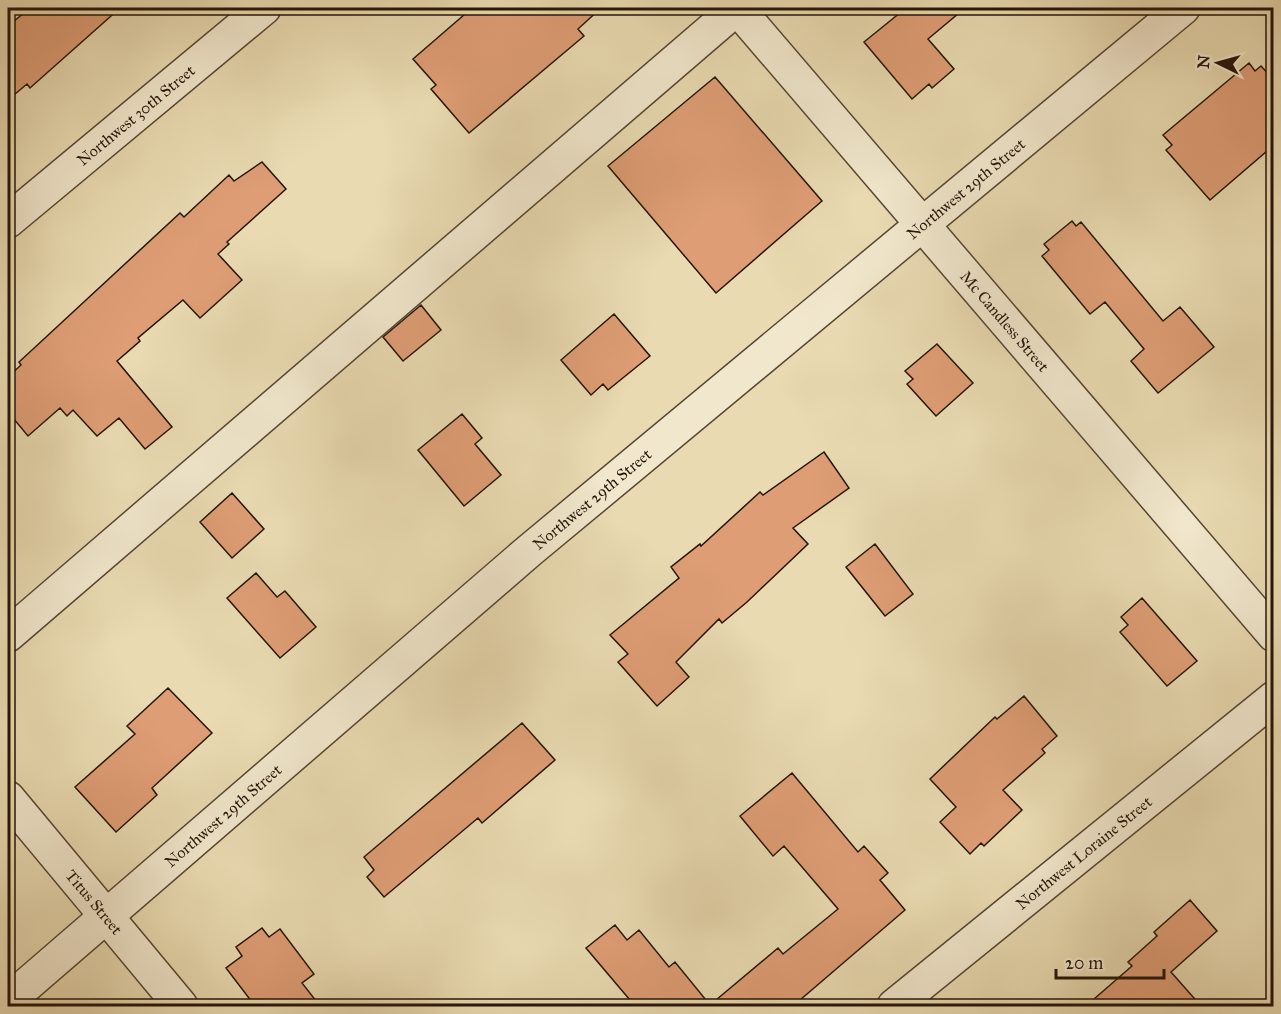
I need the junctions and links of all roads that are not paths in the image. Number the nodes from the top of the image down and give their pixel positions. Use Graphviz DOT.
graph roads {
  1 [pos="264,8"];
  2 [pos="737,8"];
  3 [pos="1183,8"];
  4 [pos="8,221"];
  5 [pos="922,224"];
  6 [pos="8,635"];
  7 [pos="1274,635"];
  8 [pos="1274,698"];
  9 [pos="8,798"];
  10 [pos="105,917"];
  11 [pos="8,1001"];
  12 [pos="181,1006"];
  13 [pos="894,1006"];
  1 -- 4 [label="street, Northwest 30th Street"];
  2 -- 5 [label="street, Mc Candless Street"];
  2 -- 6 [label="street"];
  3 -- 5 [label="street, Northwest 29th Street"];
  5 -- 7 [label="street, Mc Candless Street"];
  5 -- 10 [label="street, Northwest 29th Street"];
  8 -- 13 [label="street, Northwest Loraine Street"];
  9 -- 10 [label="street, Titus Street"];
  10 -- 11 [label="street, Northwest 29th Street"];
  10 -- 12 [label="street, Titus Street"];
}
